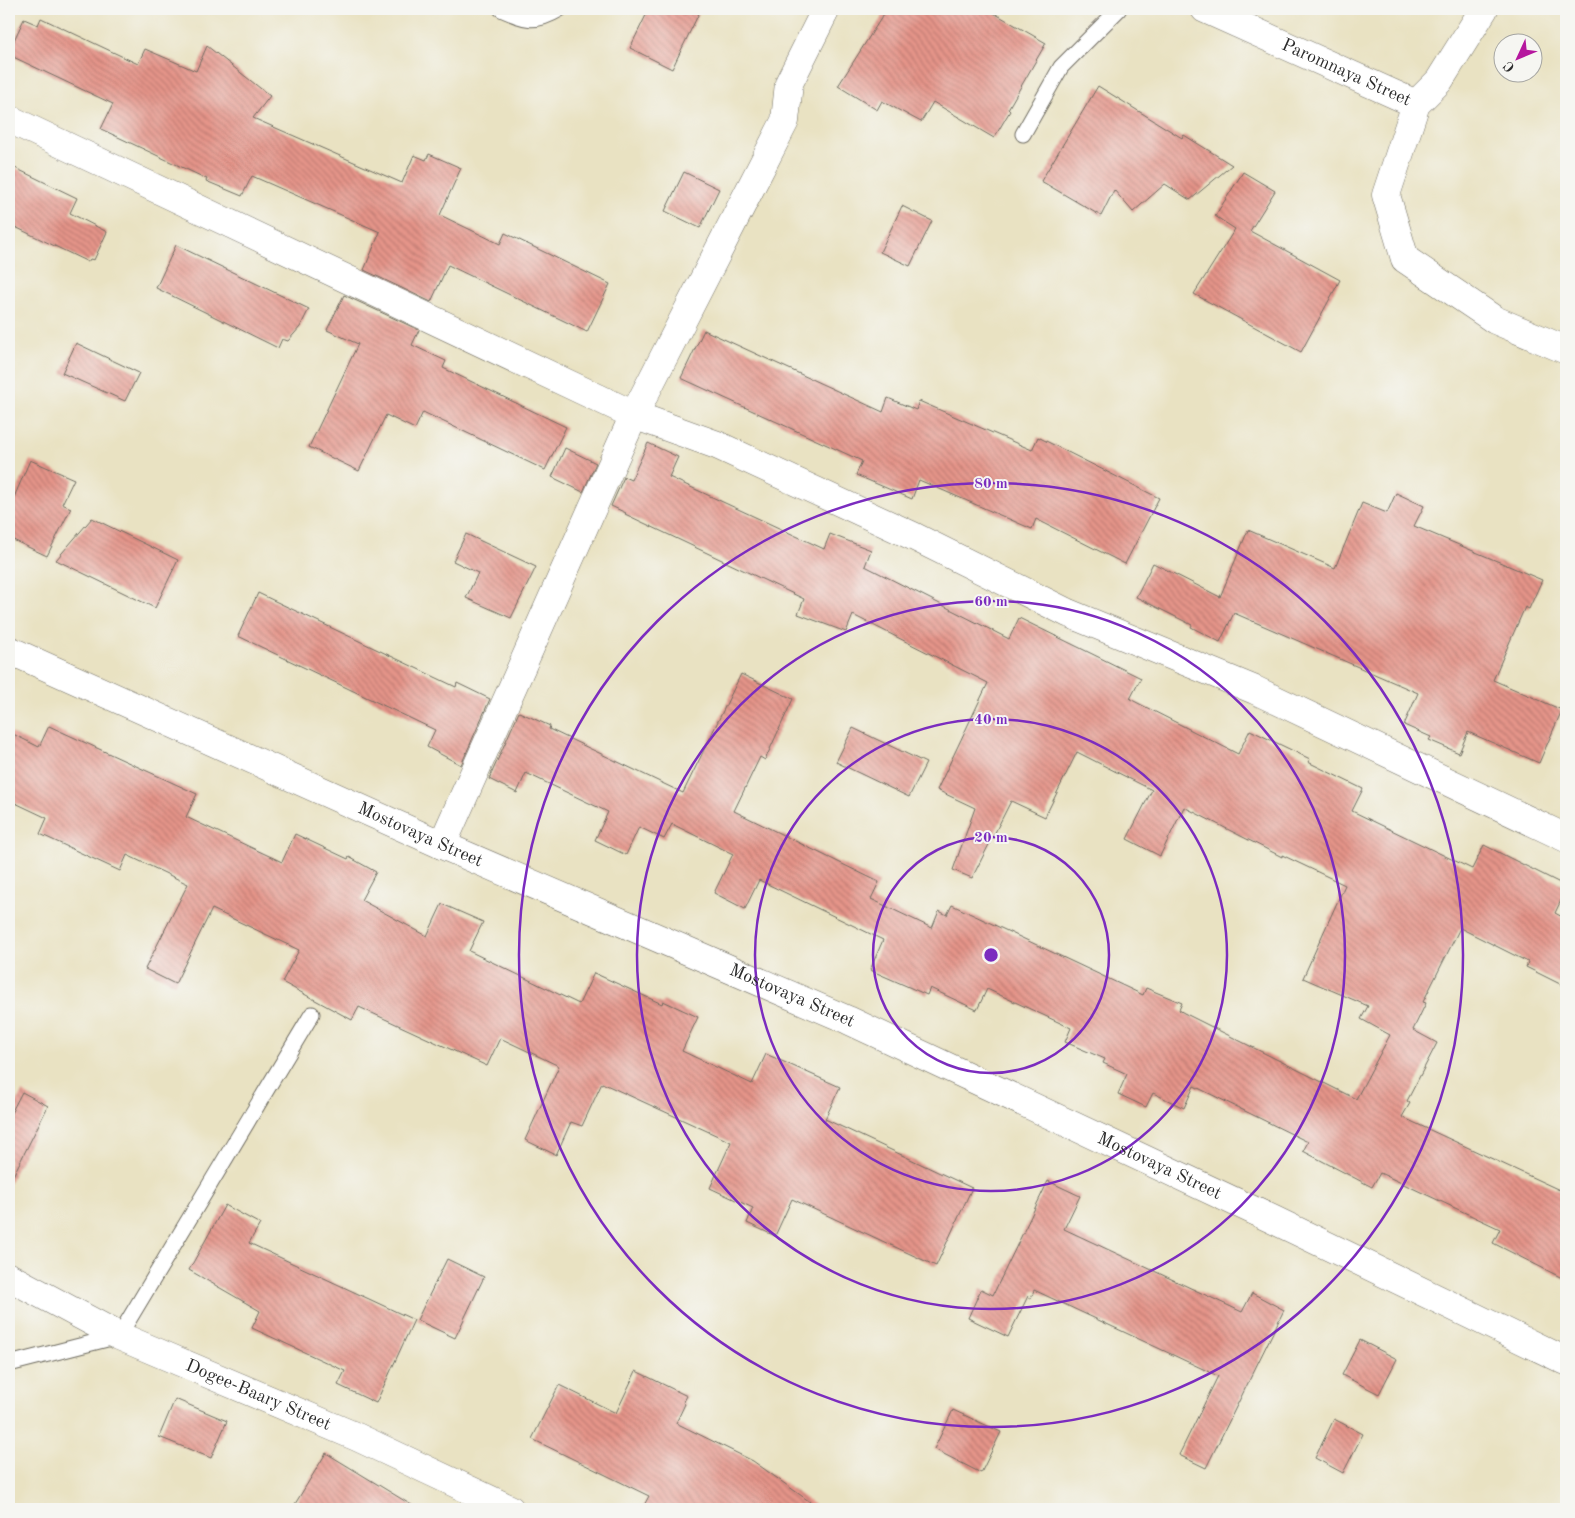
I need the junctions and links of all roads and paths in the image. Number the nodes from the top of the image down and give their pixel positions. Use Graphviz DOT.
graph roads {
  1 [pos="501,9"];
  2 [pos="560,9"];
  3 [pos="826,9"];
  4 [pos="1119,9"];
  5 [pos="1204,9"];
  6 [pos="1484,9"];
  7 [pos="1416,104"];
  8 [pos="9,119"];
  9 [pos="1023,134"];
  10 [pos="1566,350"];
  11 [pos="634,415"];
  12 [pos="9,650"];
  13 [pos="1566,838"];
  14 [pos="442,845"];
  15 [pos="312,1014"];
  16 [pos="9,1277"];
  17 [pos="119,1336"];
  18 [pos="1566,1361"];
  19 [pos="9,1364"];
  20 [pos="510,1509"];
  1 -- 2 [label="lane"];
  3 -- 11 [label="street"];
  4 -- 9 [label="lane"];
  5 -- 7 [label="street, Paromnaya Street"];
  6 -- 7 [label="street"];
  7 -- 10 [label="street, Paromnaya Street"];
  8 -- 11 [label="street"];
  11 -- 13 [label="street"];
  11 -- 14 [label="street"];
  12 -- 14 [label="street, Mostovaya Street"];
  14 -- 18 [label="street, Mostovaya Street"];
  15 -- 17 [label="lane"];
  16 -- 17 [label="street, Dogee-Baary Street"];
  17 -- 19 [label="lane"];
  17 -- 20 [label="street, Dogee-Baary Street"];
}
